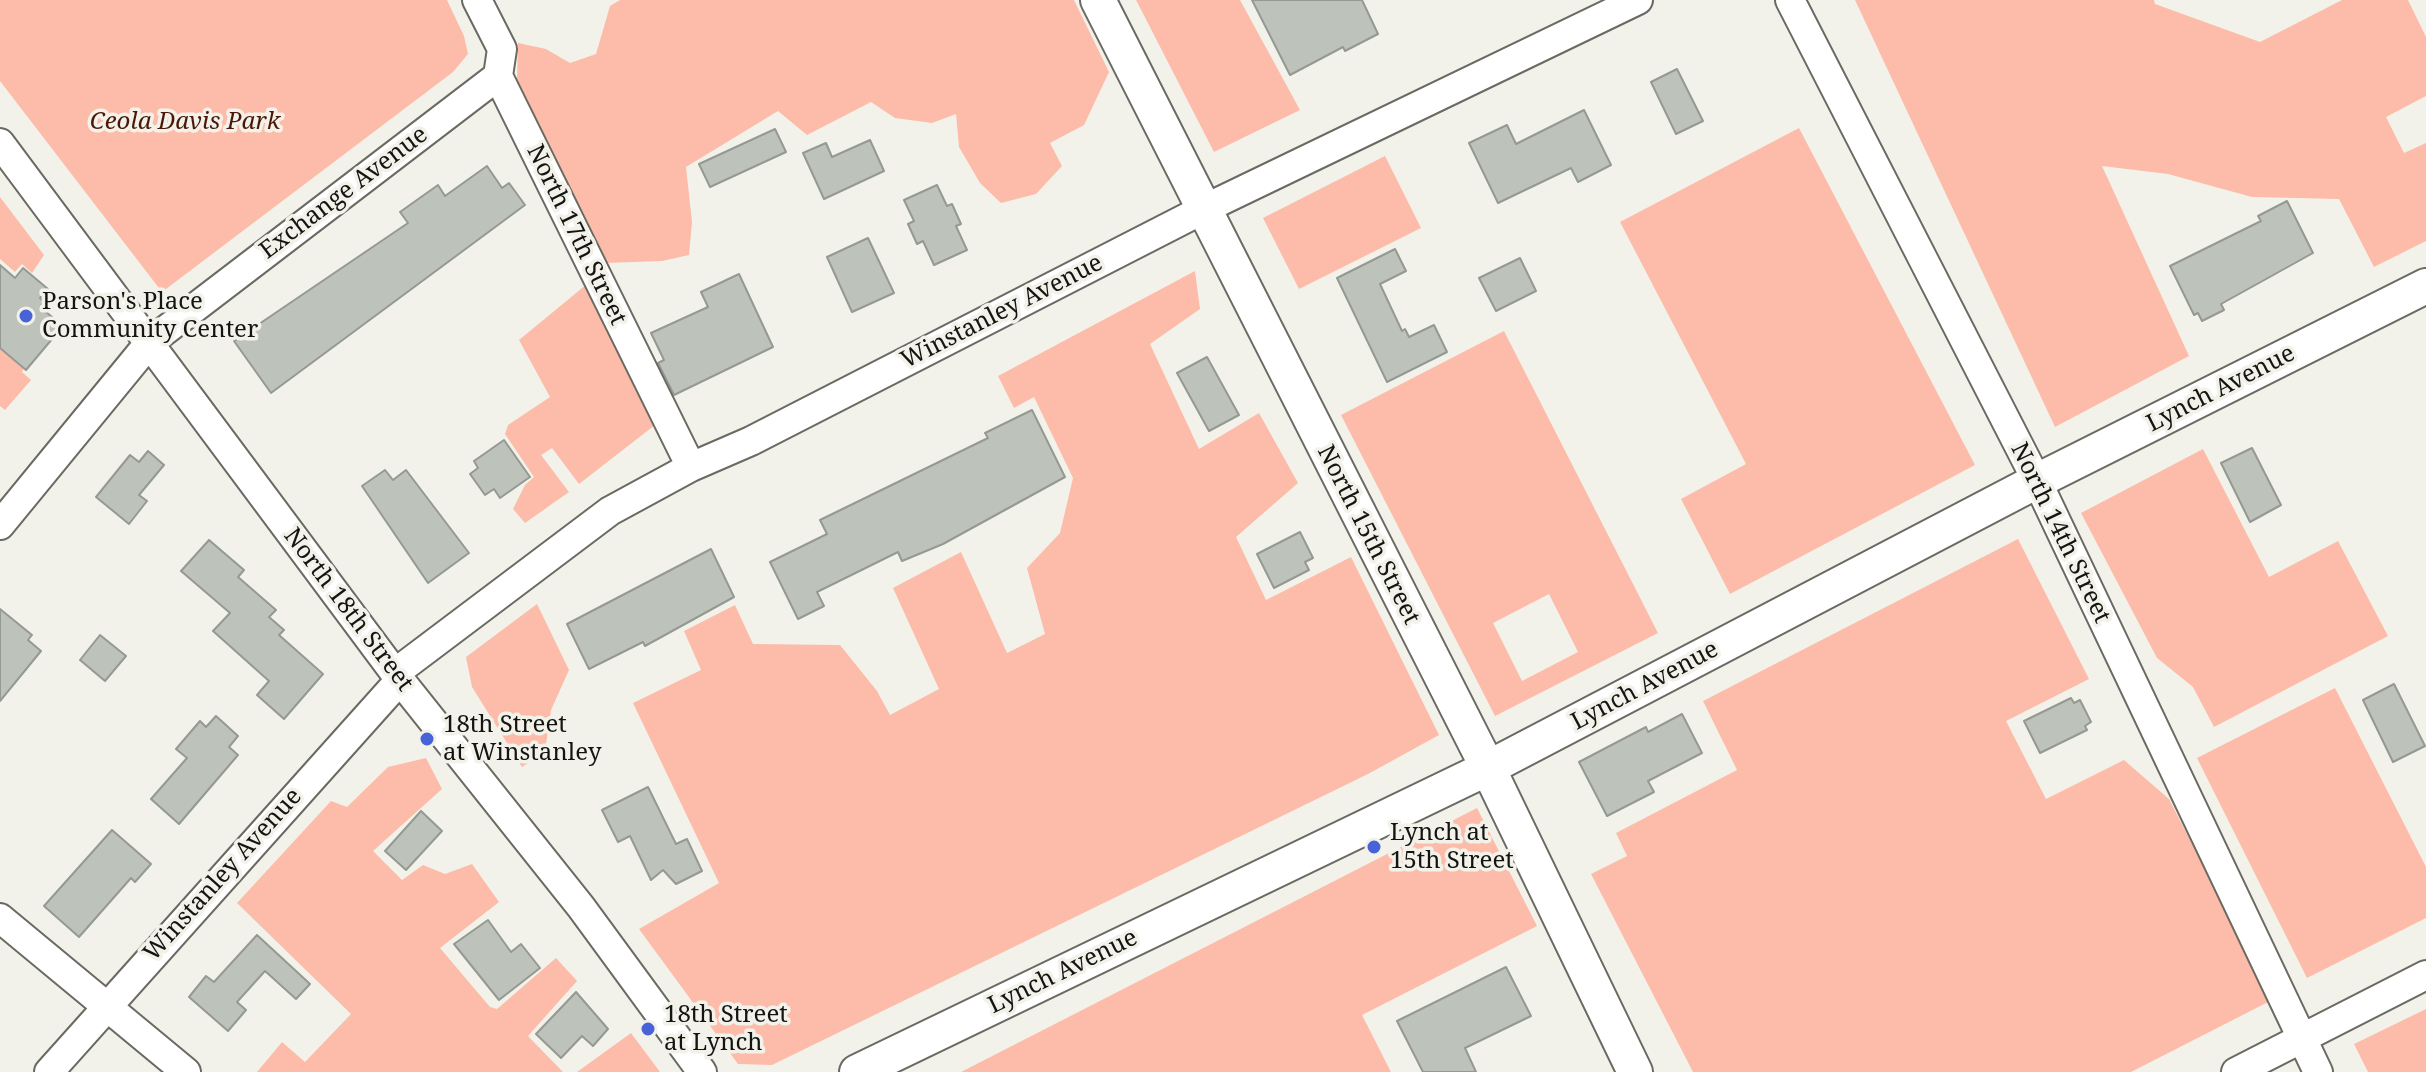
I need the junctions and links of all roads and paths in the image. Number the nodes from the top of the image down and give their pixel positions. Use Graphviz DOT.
graph roads {
  1 [pos="477,0"];
  2 [pos="1098,0"];
  3 [pos="1638,0"];
  4 [pos="1790,0"];
  5 [pos="498,76"];
  6 [pos="0,143"];
  7 [pos="1202,210"];
  8 [pos="2426,286"];
  9 [pos="150,342"];
  10 [pos="691,467"];
  11 [pos="2037,481"];
  12 [pos="0,525"];
  13 [pos="397,676"];
  14 [pos="1488,768"];
  15 [pos="0,918"];
  16 [pos="2426,975"];
  17 [pos="107,1004"];
  18 [pos="2301,1038"];
  19 [pos="49,1072"];
  20 [pos="186,1072"];
  21 [pos="702,1072"];
  22 [pos="857,1072"];
  23 [pos="1635,1072"];
  24 [pos="2236,1072"];
  25 [pos="2318,1072"];
  1 -- 5 [label="street, North 17th Street"];
  2 -- 7 [label="street, North 15th Street"];
  3 -- 7 [label="street, Winstanley Avenue"];
  4 -- 11 [label="street, North 14th Street"];
  5 -- 9 [label="street, Exchange Avenue"];
  5 -- 10 [label="street, North 17th Street"];
  6 -- 9 [label="street, North 18th Street"];
  7 -- 10 [label="street, Winstanley Avenue"];
  7 -- 14 [label="street, North 15th Street"];
  8 -- 11 [label="street, Lynch Avenue"];
  9 -- 12 [label="street, Exchange Avenue"];
  9 -- 13 [label="street, North 18th Street"];
  10 -- 13 [label="street, Winstanley Avenue"];
  11 -- 14 [label="street, Lynch Avenue"];
  11 -- 18 [label="street, North 14th Street"];
  13 -- 17 [label="street, Winstanley Avenue"];
  13 -- 21 [label="street, North 18th Street"];
  14 -- 22 [label="street, Lynch Avenue"];
  14 -- 23 [label="street, North 15th Street"];
  15 -- 17 [label="street"];
  16 -- 18 [label="street"];
  17 -- 19 [label="street, Winstanley Avenue"];
  17 -- 20 [label="street"];
  18 -- 24 [label="street"];
  18 -- 25 [label="street, North 14th Street"];
}
